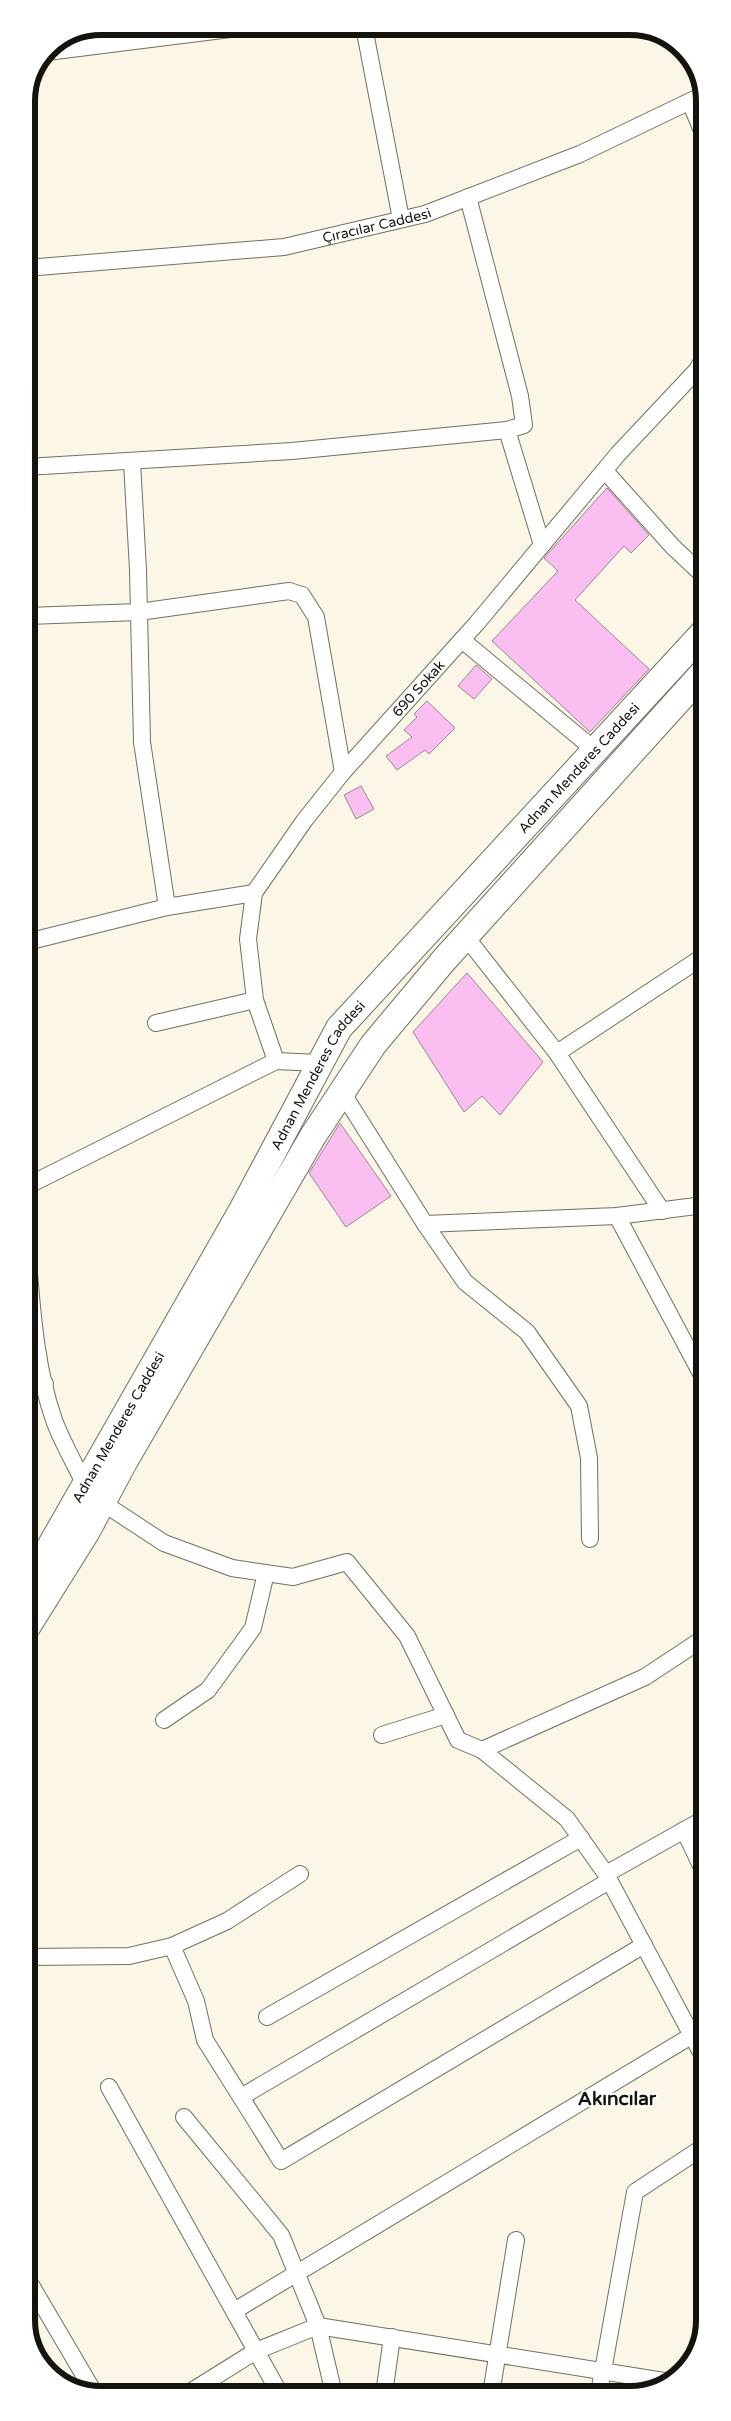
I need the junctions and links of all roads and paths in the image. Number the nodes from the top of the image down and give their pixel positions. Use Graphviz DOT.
graph roads {
  1 [pos="182,35"];
  2 [pos="366,35"];
  3 [pos="58,50"];
  4 [pos="696,99"];
  5 [pos="468,198"];
  6 [pos="401,219"];
  7 [pos="35,267"];
  8 [pos="696,371"];
  9 [pos="507,430"];
  10 [pos="132,462"];
  11 [pos="35,467"];
  12 [pos="605,471"];
  13 [pos="542,546"];
  14 [pos="696,569"];
  15 [pos="139,612"];
  16 [pos="35,616"];
  17 [pos="462,640"];
  18 [pos="696,641"];
  19 [pos="696,681"];
  20 [pos="596,751"];
  21 [pos="343,772"];
  22 [pos="254,893"];
  23 [pos="167,907"];
  24 [pos="466,937"];
  25 [pos="35,940"];
  26 [pos="696,961"];
  27 [pos="255,1000"];
  28 [pos="156,1023"];
  29 [pos="558,1053"];
  30 [pos="276,1061"];
  31 [pos="319,1063"];
  32 [pos="342,1092"];
  33 [pos="35,1182"];
  34 [pos="696,1206"];
  35 [pos="662,1211"];
  36 [pos="617,1216"];
  37 [pos="425,1224"];
  38 [pos="35,1336"];
  39 [pos="696,1364"];
  40 [pos="45,1384"];
  41 [pos="35,1387"];
  42 [pos="94,1494"];
  43 [pos="590,1539"];
  44 [pos="266,1573"];
  45 [pos="35,1576"];
  46 [pos="35,1611"];
  47 [pos="696,1643"];
  48 [pos="446,1715"];
  49 [pos="164,1720"];
  50 [pos="382,1735"];
  51 [pos="482,1750"];
  52 [pos="696,1823"];
  53 [pos="684,1830"];
  54 [pos="581,1838"];
  55 [pos="696,1855"];
  56 [pos="300,1874"];
  57 [pos="608,1877"];
  58 [pos="644,1945"];
  59 [pos="172,1946"];
  60 [pos="35,1957"];
  61 [pos="267,2017"];
  62 [pos="692,2036"];
  63 [pos="696,2043"];
  64 [pos="109,2087"];
  65 [pos="241,2097"];
  66 [pos="184,2117"];
  67 [pos="696,2152"];
  68 [pos="516,2240"];
  69 [pos="298,2273"];
  70 [pos="35,2292"];
  71 [pos="234,2311"];
  72 [pos="318,2326"];
  73 [pos="392,2337"];
  74 [pos="256,2351"];
  75 [pos="499,2354"];
  76 [pos="602,2371"];
  77 [pos="656,2381"];
  78 [pos="90,2385"];
  79 [pos="200,2386"];
  80 [pos="276,2386"];
  81 [pos="332,2386"];
  82 [pos="385,2386"];
  83 [pos="493,2386"];
  84 [pos="600,2386"];
  1 -- 3 [label="street"];
  2 -- 6 [label="street"];
  4 -- 5 [label="street, Çıracılar Caddesi"];
  5 -- 6 [label="street, Çıracılar Caddesi"];
  5 -- 9 [label="street"];
  6 -- 7 [label="street, Çıracılar Caddesi"];
  8 -- 12 [label="street, 690 Sokak"];
  9 -- 10 [label="street"];
  9 -- 13 [label="street"];
  10 -- 11 [label="street"];
  10 -- 15 [label="street"];
  12 -- 13 [label="street, 690 Sokak"];
  12 -- 14 [label="street"];
  13 -- 17 [label="street, 690 Sokak"];
  15 -- 16 [label="street"];
  15 -- 21 [label="street"];
  15 -- 23 [label="street"];
  17 -- 20 [label="street"];
  17 -- 21 [label="street, 690 Sokak"];
  18 -- 20 [label="main road, Adnan Menderes Caddesi"];
  19 -- 24 [label="main road, Adnan Menderes Caddesi"];
  20 -- 31 [label="main road, Adnan Menderes Caddesi"];
  21 -- 22 [label="street, 690 Sokak"];
  22 -- 23 [label="street"];
  22 -- 27 [label="street, 690 Sokak"];
  23 -- 25 [label="street"];
  24 -- 29 [label="street"];
  24 -- 32 [label="main road, Adnan Menderes Caddesi"];
  26 -- 29 [label="street"];
  27 -- 28 [label="street"];
  27 -- 30 [label="street, 690 Sokak"];
  29 -- 35 [label="street"];
  30 -- 31 [label="street"];
  30 -- 33 [label="street"];
  31 -- 42 [label="main road, Adnan Menderes Caddesi"];
  32 -- 37 [label="street"];
  32 -- 42 [label="main road, Adnan Menderes Caddesi"];
  34 -- 35 [label="street"];
  35 -- 36 [label="street"];
  36 -- 37 [label="street"];
  36 -- 39 [label="street"];
  37 -- 43 [label="street"];
  38 -- 40 [label="street"];
  40 -- 41 [label="street"];
  40 -- 42 [label="street"];
  42 -- 44 [label="street"];
  42 -- 45 [label="main road, Adnan Menderes Caddesi"];
  42 -- 46 [label="main road, Adnan Menderes Caddesi"];
  44 -- 48 [label="street"];
  44 -- 49 [label="street"];
  47 -- 51 [label="street"];
  48 -- 50 [label="street"];
  48 -- 51 [label="street"];
  51 -- 54 [label="street"];
  52 -- 53 [label="street"];
  53 -- 55 [label="street"];
  53 -- 57 [label="street"];
  54 -- 57 [label="street"];
  54 -- 61 [label="street"];
  56 -- 59 [label="street"];
  57 -- 58 [label="street"];
  57 -- 65 [label="street"];
  58 -- 62 [label="street"];
  58 -- 65 [label="street"];
  59 -- 60 [label="street"];
  59 -- 65 [label="street"];
  62 -- 63 [label="street"];
  62 -- 69 [label="street"];
  64 -- 71 [label="street"];
  66 -- 69 [label="street"];
  67 -- 76 [label="street"];
  68 -- 75 [label="street"];
  69 -- 71 [label="street"];
  69 -- 72 [label="street"];
  70 -- 78 [label="street"];
  71 -- 74 [label="street"];
  72 -- 73 [label="street"];
  72 -- 74 [label="street"];
  72 -- 81 [label="street"];
  73 -- 75 [label="street"];
  73 -- 82 [label="street"];
  74 -- 79 [label="street"];
  74 -- 80 [label="street"];
  75 -- 76 [label="street"];
  75 -- 83 [label="street"];
  76 -- 77 [label="street"];
  76 -- 84 [label="street"];
}
